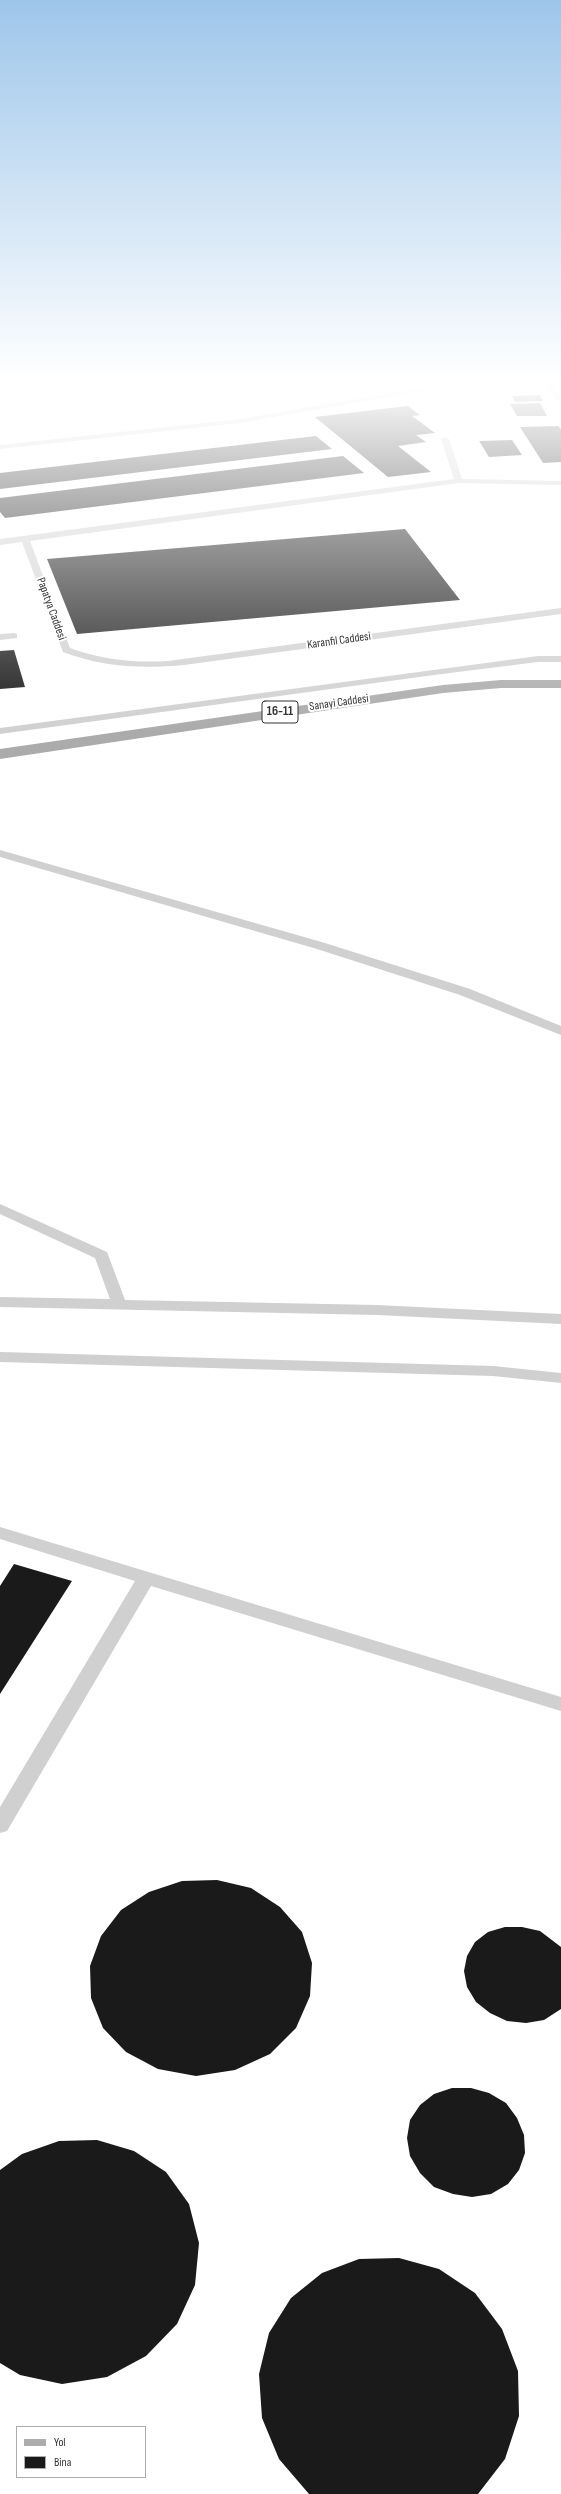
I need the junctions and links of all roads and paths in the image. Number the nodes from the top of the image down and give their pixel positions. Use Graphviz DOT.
graph roads {
  1 [pos="313,500"];
  2 [pos="25,539"];
  3 [pos="0,542"];
  4 [pos="561,611"];
  5 [pos="14,636"];
  6 [pos="0,637"];
  7 [pos="561,659"];
  8 [pos="118,665"];
  9 [pos="561,684"];
  10 [pos="0,731"];
  11 [pos="0,754"];
  12 [pos="0,852"];
  13 [pos="561,1031"];
  14 [pos="0,1208"];
  15 [pos="0,1302"];
  16 [pos="119,1304"];
  17 [pos="561,1319"];
  18 [pos="0,1357"];
  19 [pos="561,1378"];
  20 [pos="0,1533"];
  21 [pos="146,1578"];
  22 [pos="561,1704"];
  23 [pos="0,1825"];
  1 -- 2 [label="lane"];
  2 -- 3 [label="lane"];
  2 -- 8 [label="lane, Papatya Caddesi"];
  4 -- 8 [label="lane, Karanfil Caddesi"];
  5 -- 6 [label="lane"];
  7 -- 10 [label="lane"];
  9 -- 11 [label="main road, Sanayi Caddesi / 16-11"];
  12 -- 13 [label="lane"];
  14 -- 16 [label="lane"];
  15 -- 16 [label="lane"];
  16 -- 17 [label="lane"];
  18 -- 19 [label="lane"];
  20 -- 21 [label="lane"];
  21 -- 22 [label="lane"];
  21 -- 23 [label="lane"];
}
